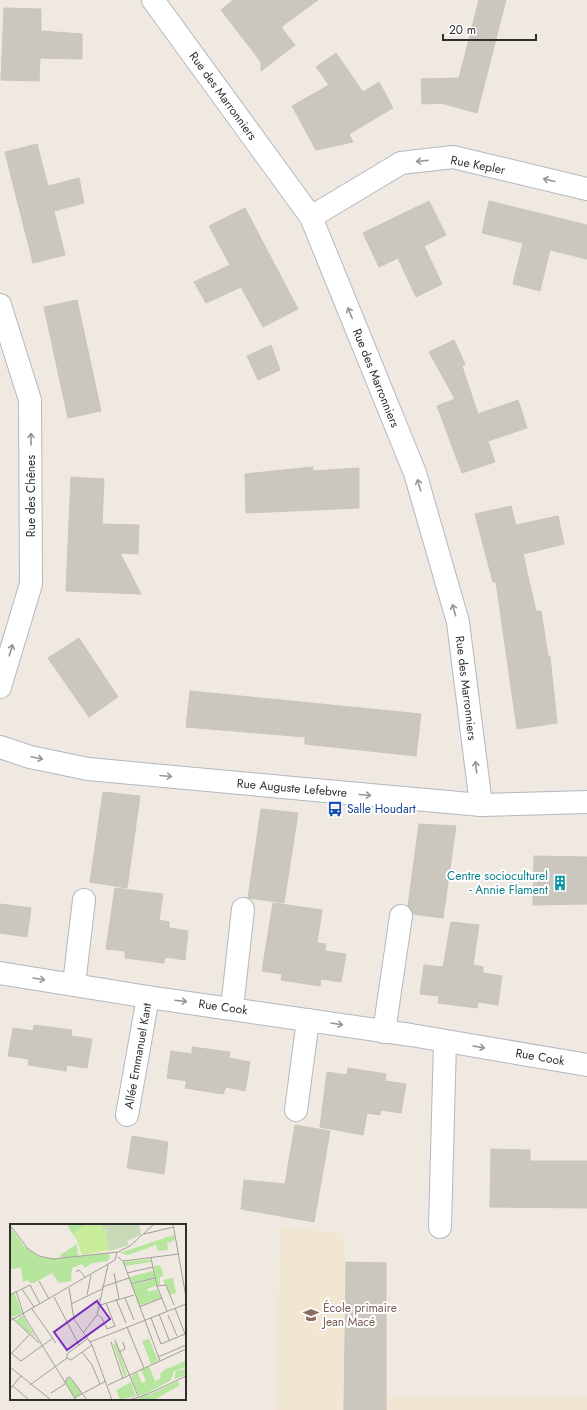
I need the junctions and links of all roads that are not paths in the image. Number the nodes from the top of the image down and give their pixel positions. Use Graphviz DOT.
graph roads {
  1 [pos="153,0"];
  2 [pos="587,190"];
  3 [pos="311,217"];
  4 [pos="0,305"];
  5 [pos="0,687"];
  6 [pos="0,747"];
  7 [pos="587,802"];
  8 [pos="481,805"];
  9 [pos="84,900"];
  10 [pos="243,909"];
  11 [pos="401,916"];
  12 [pos="0,973"];
  13 [pos="74,984"];
  14 [pos="148,997"];
  15 [pos="232,1008"];
  16 [pos="308,1020"];
  17 [pos="384,1032"];
  18 [pos="445,1041"];
  19 [pos="587,1066"];
  20 [pos="296,1110"];
  21 [pos="127,1115"];
  22 [pos="440,1227"];
  1 -- 3 [label="street, Rue des Marronniers"];
  2 -- 3 [label="street, Rue Kepler, one-way"];
  8 -- 3 [label="street, Rue des Marronniers, one-way"];
  5 -- 4 [label="street, Rue des Chênes, one-way"];
  6 -- 8 [label="street, Rue Auguste Lefebvre, one-way"];
  7 -- 8 [label="street, Rue Auguste Lefebvre"];
  9 -- 13 [label="street"];
  10 -- 15 [label="street"];
  11 -- 17 [label="street"];
  12 -- 13 [label="street, Rue Cook, one-way"];
  13 -- 14 [label="street, Rue Cook"];
  14 -- 15 [label="street, Rue Cook, one-way"];
  14 -- 21 [label="street, Allée Emmanuel Kant"];
  15 -- 16 [label="street, Rue Cook"];
  16 -- 17 [label="street, Rue Cook, one-way"];
  16 -- 20 [label="street"];
  17 -- 18 [label="street, Rue Cook"];
  18 -- 19 [label="street, Rue Cook, one-way"];
  18 -- 22 [label="street"];
}
